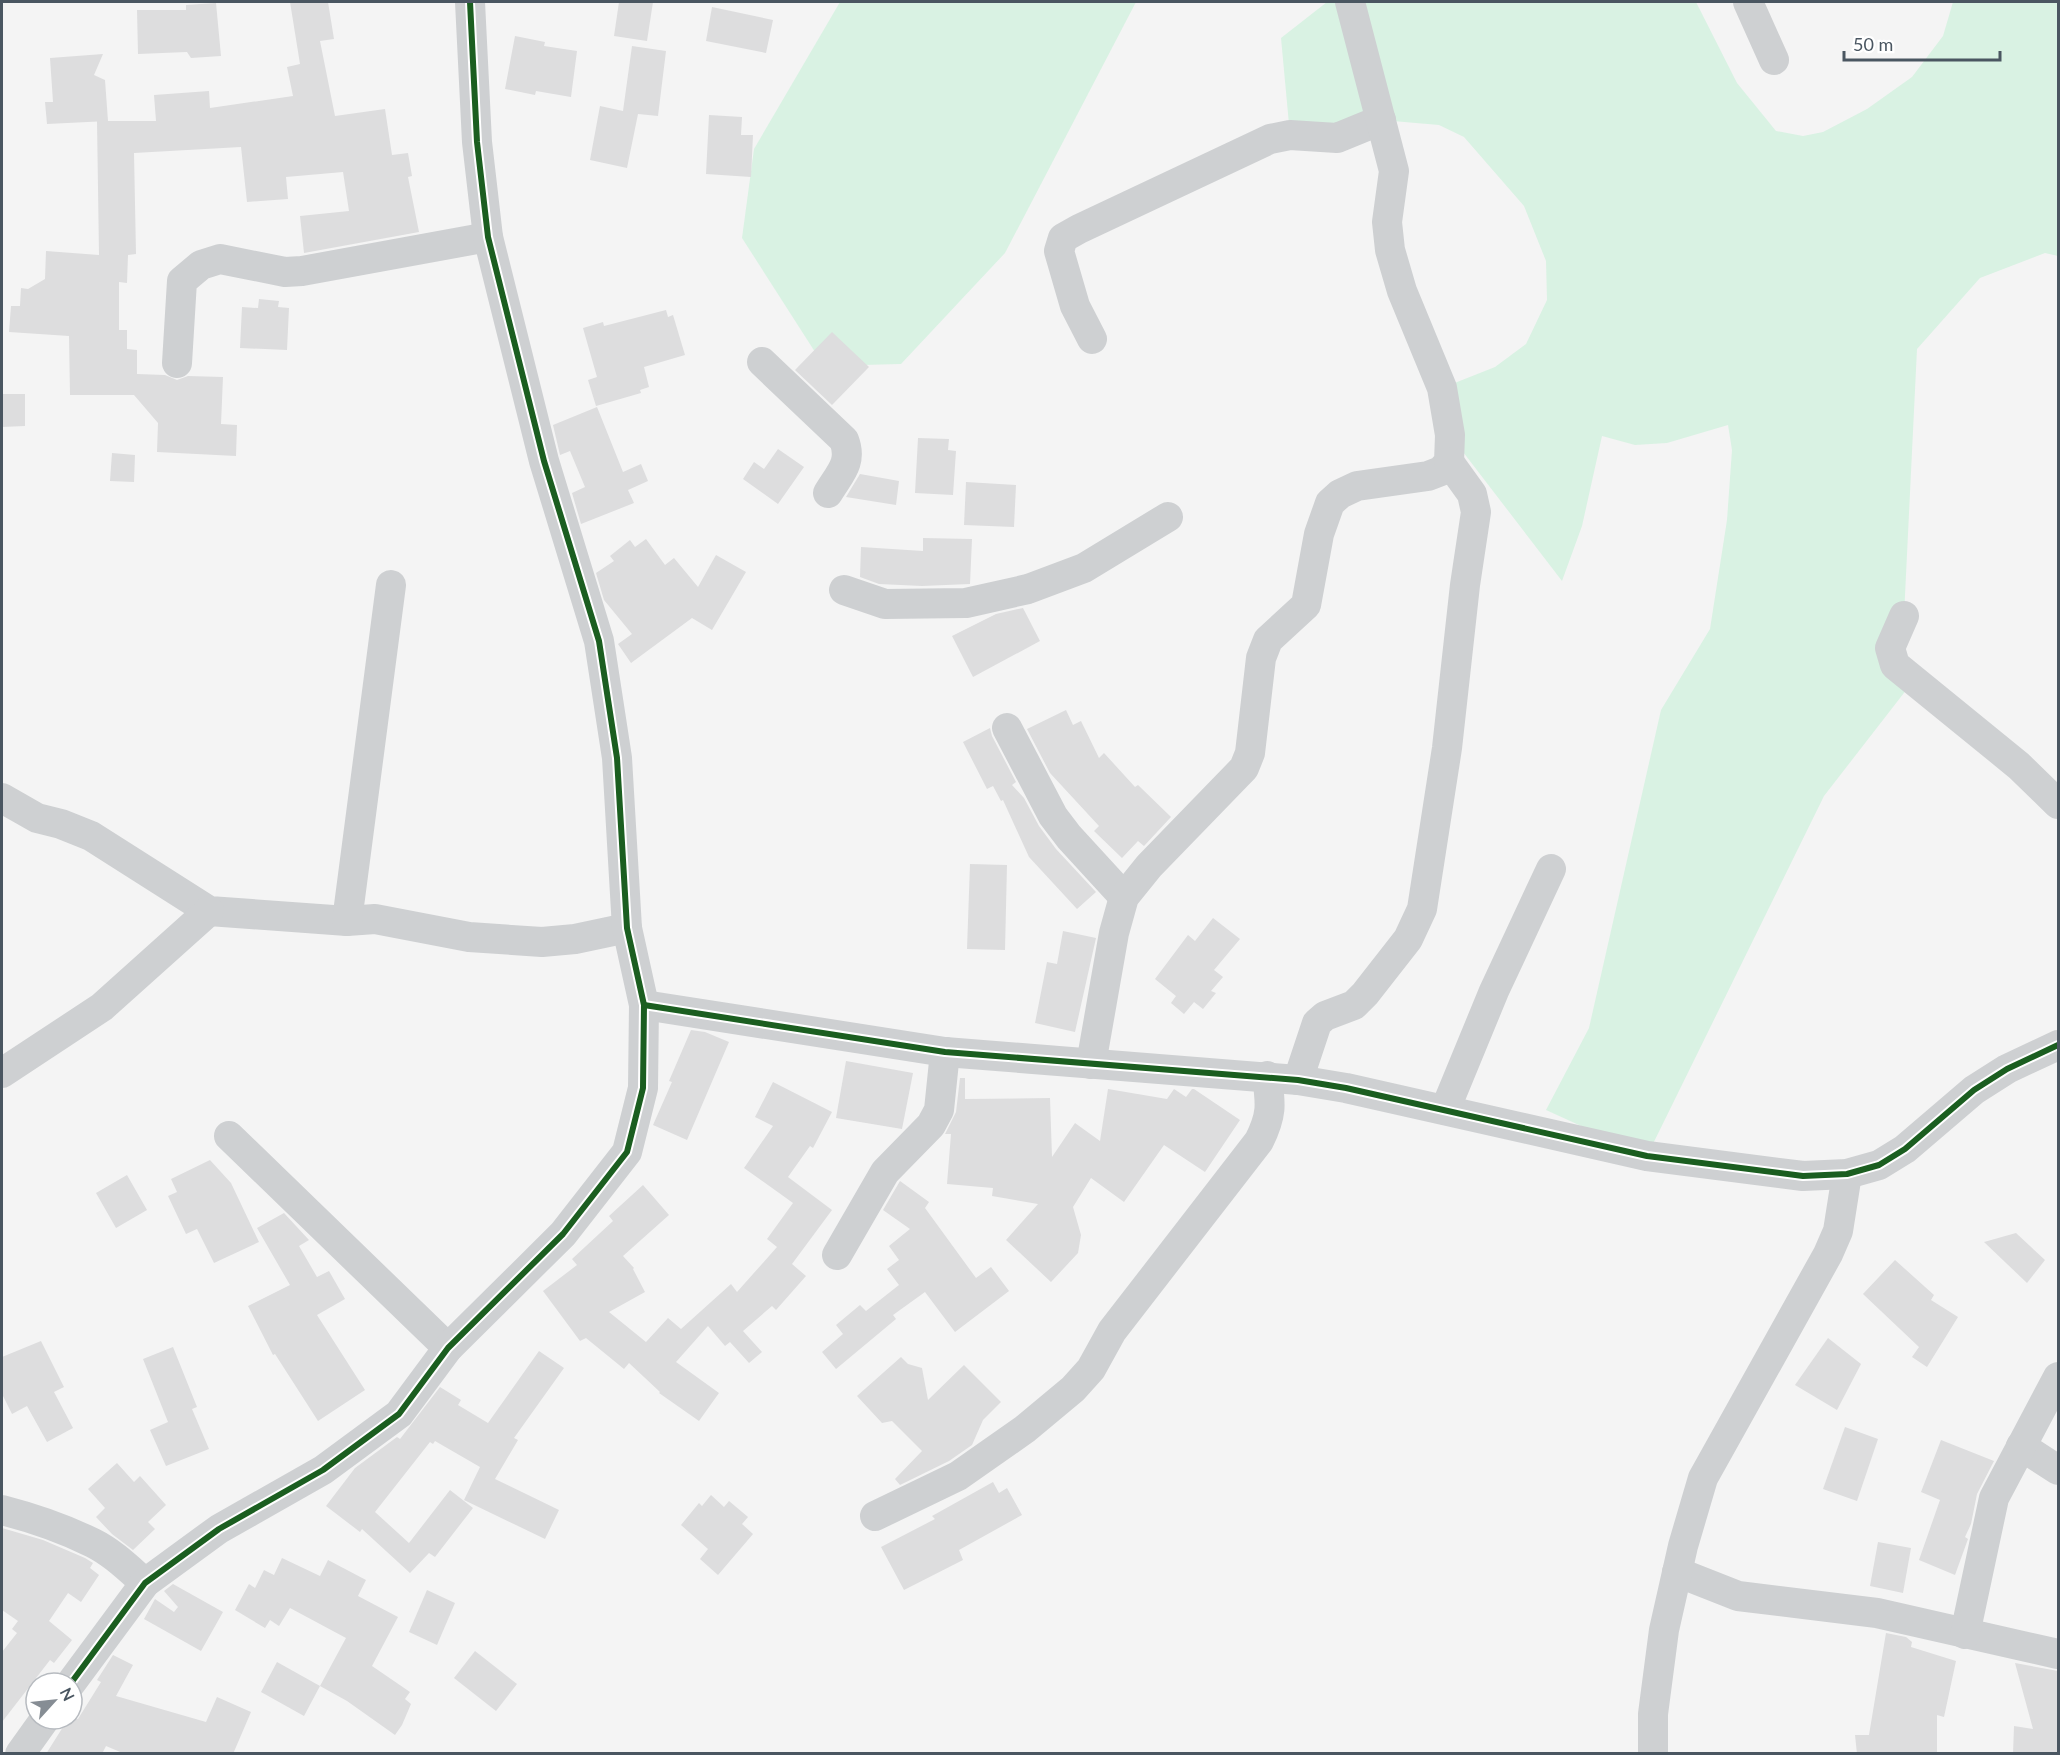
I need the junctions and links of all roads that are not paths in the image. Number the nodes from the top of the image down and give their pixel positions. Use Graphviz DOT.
graph roads {
  1 [pos="470,2"];
  2 [pos="1350,2"];
  3 [pos="1748,2"];
  4 [pos="1774,60"];
  5 [pos="1381,120"];
  6 [pos="488,237"];
  7 [pos="1092,339"];
  8 [pos="762,362"];
  9 [pos="177,363"];
  10 [pos="1449,462"];
  11 [pos="828,493"];
  12 [pos="1168,517"];
  13 [pos="392,585"];
  14 [pos="844,590"];
  15 [pos="1904,616"];
  16 [pos="1007,728"];
  17 [pos="2,798"];
  18 [pos="2058,804"];
  19 [pos="1551,869"];
  20 [pos="1124,897"];
  21 [pos="209,911"];
  22 [pos="346,921"];
  23 [pos="627,928"];
  24 [pos="644,1005"];
  25 [pos="2058,1045"];
  26 [pos="945,1052"];
  27 [pos="1091,1064"];
  28 [pos="2,1073"];
  29 [pos="1267,1076"];
  30 [pos="1298,1080"];
  31 [pos="1445,1110"];
  32 [pos="229,1136"];
  33 [pos="1847,1174"];
  34 [pos="837,1255"];
  35 [pos="448,1348"];
  36 [pos="2058,1377"];
  37 [pos="2021,1446"];
  38 [pos="2058,1470"];
  39 [pos="2,1510"];
  40 [pos="875,1516"];
  41 [pos="1677,1572"];
  42 [pos="145,1583"];
  43 [pos="1965,1634"];
  44 [pos="2058,1654"];
  45 [pos="80,1671"];
  46 [pos="36,1731"];
  47 [pos="20,1754"];
  48 [pos="1653,1754"];
  1 -- 6 [label="street"];
  2 -- 5 [label="street"];
  3 -- 4 [label="street"];
  5 -- 7 [label="street"];
  5 -- 10 [label="street"];
  6 -- 9 [label="street"];
  6 -- 23 [label="street"];
  8 -- 11 [label="street"];
  10 -- 20 [label="street"];
  10 -- 30 [label="street"];
  12 -- 14 [label="street"];
  13 -- 22 [label="street"];
  15 -- 18 [label="street"];
  16 -- 20 [label="street"];
  17 -- 21 [label="street"];
  19 -- 31 [label="street"];
  20 -- 27 [label="street"];
  21 -- 22 [label="street"];
  21 -- 28 [label="street"];
  22 -- 23 [label="street"];
  23 -- 24 [label="street"];
  24 -- 26 [label="street"];
  24 -- 35 [label="street"];
  25 -- 33 [label="street"];
  26 -- 27 [label="street"];
  26 -- 34 [label="street"];
  27 -- 29 [label="street"];
  29 -- 30 [label="street"];
  29 -- 40 [label="street"];
  30 -- 31 [label="street"];
  31 -- 33 [label="street"];
  32 -- 35 [label="street"];
  33 -- 41 [label="street"];
  35 -- 42 [label="street"];
  36 -- 37 [label="street"];
  37 -- 38 [label="street"];
  37 -- 43 [label="street"];
  39 -- 42 [label="street"];
  41 -- 43 [label="street"];
  41 -- 48 [label="street"];
  42 -- 45 [label="street"];
  43 -- 44 [label="street"];
  46 -- 47 [label="street"];
}
